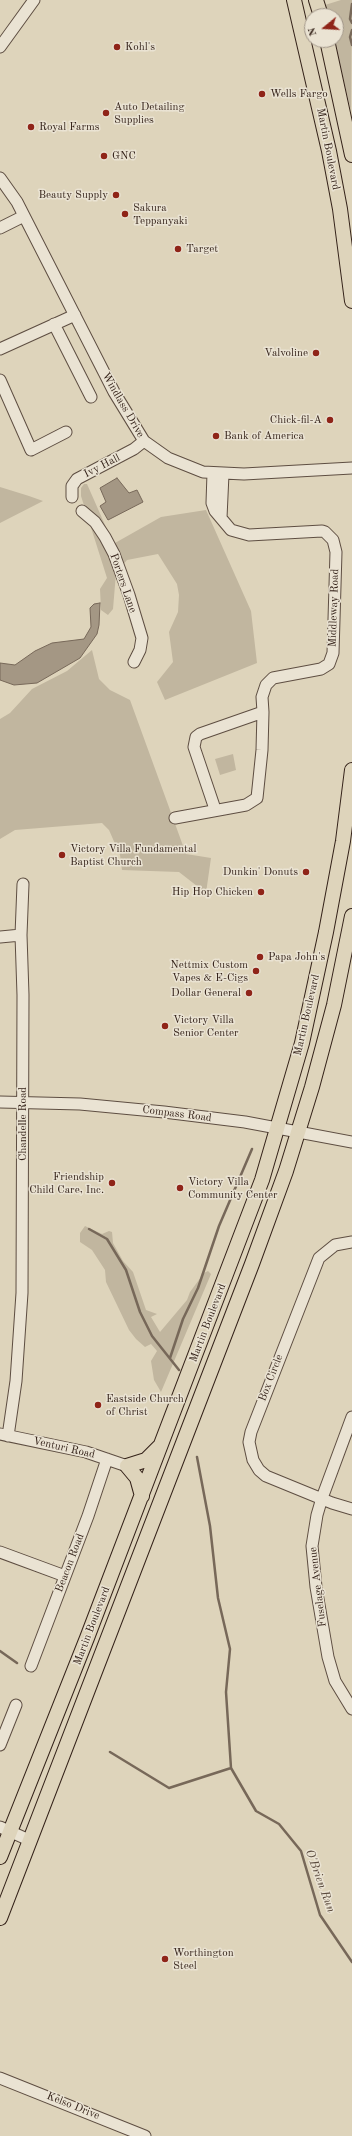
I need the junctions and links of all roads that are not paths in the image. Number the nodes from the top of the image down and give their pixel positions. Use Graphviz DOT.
graph roads {
  1 [pos="34,0"];
  2 [pos="294,0"];
  3 [pos="0,47"];
  4 [pos="329,48"];
  5 [pos="352,155"];
  6 [pos="0,178"];
  7 [pos="24,216"];
  8 [pos="0,228"];
  9 [pos="352,301"];
  10 [pos="75,315"];
  11 [pos="54,324"];
  12 [pos="0,349"];
  13 [pos="0,380"];
  14 [pos="91,397"];
  15 [pos="66,432"];
  16 [pos="144,441"];
  17 [pos="352,468"];
  18 [pos="218,473"];
  19 [pos="72,497"];
  20 [pos="82,511"];
  21 [pos="134,662"];
  22 [pos="264,712"];
  23 [pos="352,770"];
  24 [pos="215,809"];
  25 [pos="175,818"];
  26 [pos="24,884"];
  27 [pos="352,916"];
  28 [pos="21,936"];
  29 [pos="0,937"];
  30 [pos="0,1102"];
  31 [pos="23,1102"];
  32 [pos="277,1129"];
  33 [pos="298,1133"];
  34 [pos="352,1142"];
  35 [pos="352,1242"];
  36 [pos="352,1417"];
  37 [pos="4,1435"];
  38 [pos="162,1445"];
  39 [pos="107,1459"];
  40 [pos="127,1466"];
  41 [pos="142,1496"];
  42 [pos="322,1498"];
  43 [pos="352,1509"];
  44 [pos="0,1552"];
  45 [pos="65,1576"];
  46 [pos="31,1666"];
  47 [pos="16,1705"];
  48 [pos="352,1709"];
  49 [pos="3,1726"];
  50 [pos="0,1744"];
  51 [pos="5,1829"];
  52 [pos="29,1840"];
  53 [pos="0,1857"];
  54 [pos="0,1918"];
  55 [pos="0,2078"];
  56 [pos="145,2136"];
  1 -- 3 [label="street"];
  2 -- 9 [label="main road, Martin Boulevard"];
  4 -- 5 [label="main road, Martin Boulevard"];
  6 -- 7 [label="street, Windlass Drive"];
  7 -- 8 [label="street"];
  7 -- 10 [label="street, Windlass Drive"];
  10 -- 11 [label="street"];
  10 -- 16 [label="street, Windlass Drive"];
  11 -- 12 [label="street"];
  11 -- 14 [label="street"];
  13 -- 15 [label="street"];
  16 -- 18 [label="street, Windlass Drive"];
  16 -- 19 [label="street, Ivy Hall"];
  17 -- 18 [label="street, Windlass Drive"];
  18 -- 22 [label="street, Middleway Road"];
  20 -- 21 [label="street, Porters Lane"];
  22 -- 24 [label="street, Middleway Road"];
  22 -- 24 [label="street"];
  23 -- 32 [label="main road, Martin Boulevard"];
  24 -- 25 [label="street"];
  26 -- 28 [label="street, Chandelle Road"];
  27 -- 33 [label="main road, Martin Boulevard"];
  28 -- 29 [label="street"];
  28 -- 31 [label="street, Chandelle Road"];
  30 -- 31 [label="street, Compass Road"];
  31 -- 32 [label="street, Compass Road"];
  31 -- 37 [label="street, Chandelle Road"];
  32 -- 33 [label="street, Compass Road"];
  32 -- 38 [label="main road, Martin Boulevard"];
  33 -- 34 [label="street, Compass Road"];
  33 -- 52 [label="main road, Martin Boulevard"];
  35 -- 42 [label="street, Box Circle"];
  36 -- 42 [label="street, Fuselage Avenue"];
  37 -- 39 [label="street, Venturi Road"];
  38 -- 40 [label="main road"];
  38 -- 41 [label="main road, Martin Boulevard"];
  39 -- 40 [label="street, Venturi Road"];
  39 -- 45 [label="street, Beacon Road"];
  40 -- 41 [label="main road"];
  41 -- 51 [label="main road, Martin Boulevard"];
  42 -- 43 [label="street, Box Circle"];
  42 -- 48 [label="street, Fuselage Avenue"];
  44 -- 45 [label="street"];
  45 -- 46 [label="street, Beacon Road"];
  47 -- 49 [label="street"];
  49 -- 50 [label="street"];
  51 -- 52 [label="street"];
  51 -- 53 [label="main road, Martin Boulevard"];
  52 -- 54 [label="main road, Martin Boulevard"];
  55 -- 56 [label="street, Kelso Drive"];
}
